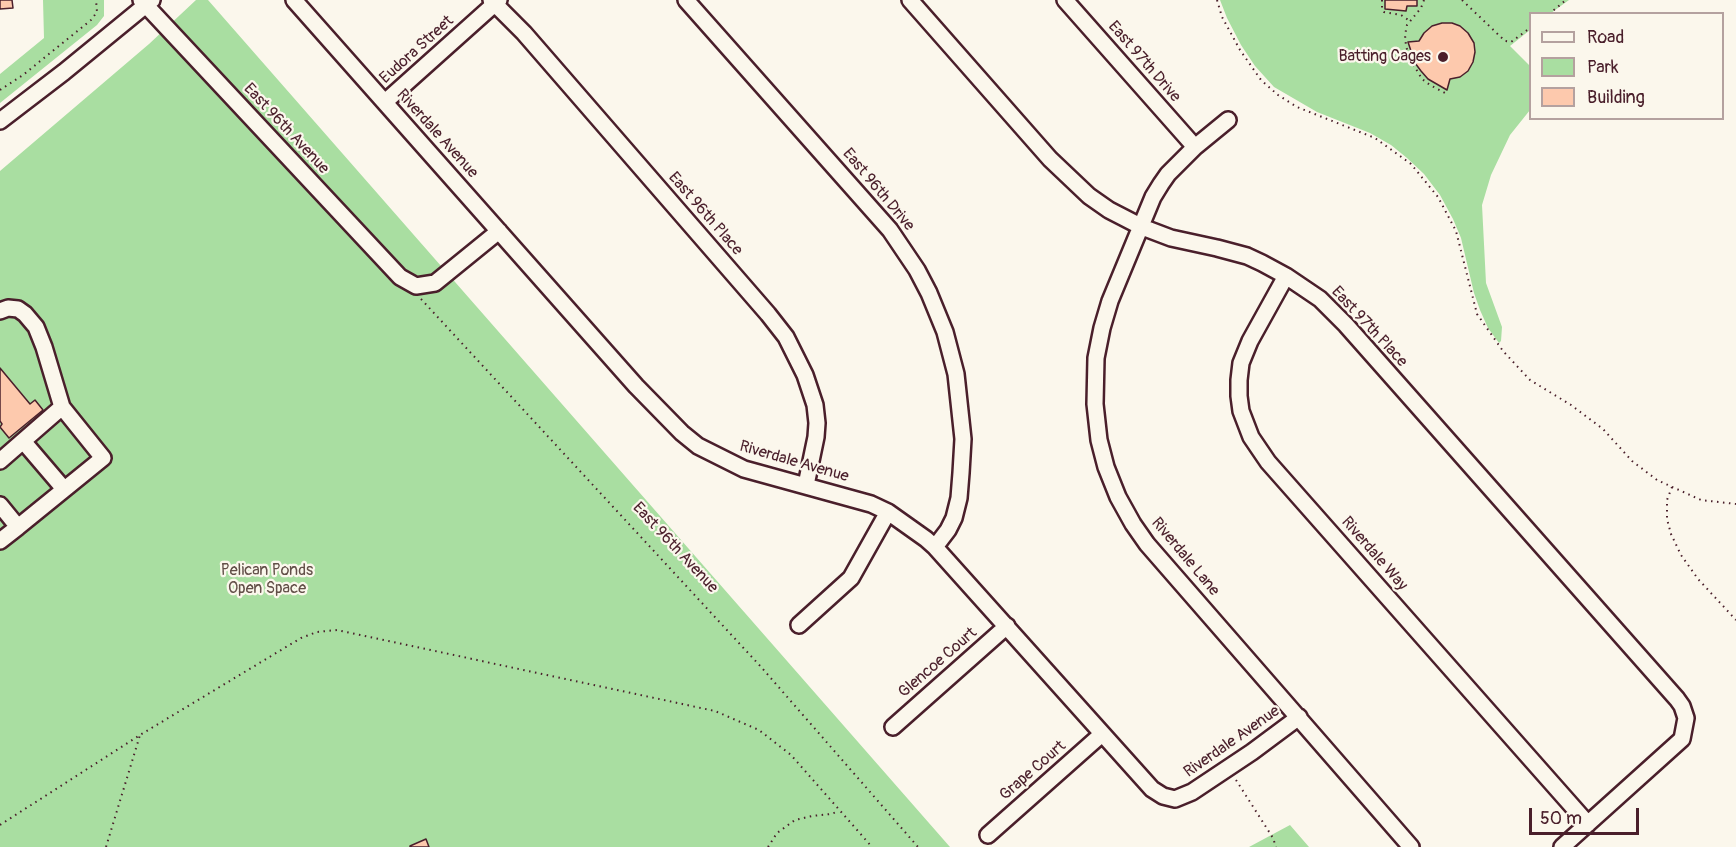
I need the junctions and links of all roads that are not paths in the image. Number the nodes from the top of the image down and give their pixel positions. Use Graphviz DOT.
graph roads {
  1 [pos="294,0"];
  2 [pos="686,0"];
  3 [pos="910,0"];
  4 [pos="1065,0"];
  5 [pos="495,1"];
  6 [pos="146,2"];
  7 [pos="385,102"];
  8 [pos="1227,120"];
  9 [pos="0,121"];
  10 [pos="1195,147"];
  11 [pos="1142,227"];
  12 [pos="499,231"];
  13 [pos="1286,276"];
  14 [pos="0,311"];
  15 [pos="63,407"];
  16 [pos="23,441"];
  17 [pos="0,461"];
  18 [pos="806,485"];
  19 [pos="64,489"];
  20 [pos="0,505"];
  21 [pos="888,512"];
  22 [pos="18,527"];
  23 [pos="0,541"];
  24 [pos="935,547"];
  25 [pos="800,625"];
  26 [pos="1007,626"];
  27 [pos="1299,717"];
  28 [pos="893,727"];
  29 [pos="1102,734"];
  30 [pos="1588,824"];
  31 [pos="988,835"];
  32 [pos="1411,847"];
  33 [pos="1562,847"];
  1 -- 7 [label="street, Riverdale Avenue"];
  2 -- 24 [label="street, East 96th Drive"];
  3 -- 11 [label="street, East 97th Place"];
  4 -- 10 [label="street, East 97th Drive"];
  5 -- 7 [label="street, Eudora Street"];
  5 -- 18 [label="street, East 96th Place"];
  6 -- 9 [label="street"];
  6 -- 12 [label="street, East 96th Avenue"];
  7 -- 12 [label="street, Riverdale Avenue"];
  8 -- 10 [label="street, Riverdale Lane"];
  10 -- 11 [label="street, Riverdale Lane"];
  11 -- 13 [label="street, East 97th Place"];
  11 -- 27 [label="street, Riverdale Lane"];
  12 -- 18 [label="street, Riverdale Avenue"];
  13 -- 30 [label="street, Riverdale Way"];
  13 -- 30 [label="street, East 97th Place"];
  14 -- 15 [label="street"];
  15 -- 16 [label="street"];
  15 -- 19 [label="street"];
  16 -- 17 [label="street"];
  16 -- 19 [label="street"];
  18 -- 21 [label="street, Riverdale Avenue"];
  19 -- 22 [label="street"];
  20 -- 22 [label="street"];
  21 -- 24 [label="street, Riverdale Avenue"];
  21 -- 25 [label="street"];
  22 -- 23 [label="street"];
  24 -- 26 [label="street, Riverdale Avenue"];
  26 -- 28 [label="street, Glencoe Court"];
  26 -- 29 [label="street, Riverdale Avenue"];
  27 -- 29 [label="street, Riverdale Avenue"];
  27 -- 32 [label="street, Riverdale Lane"];
  29 -- 31 [label="street, Grape Court"];
  30 -- 33 [label="street"];
}
